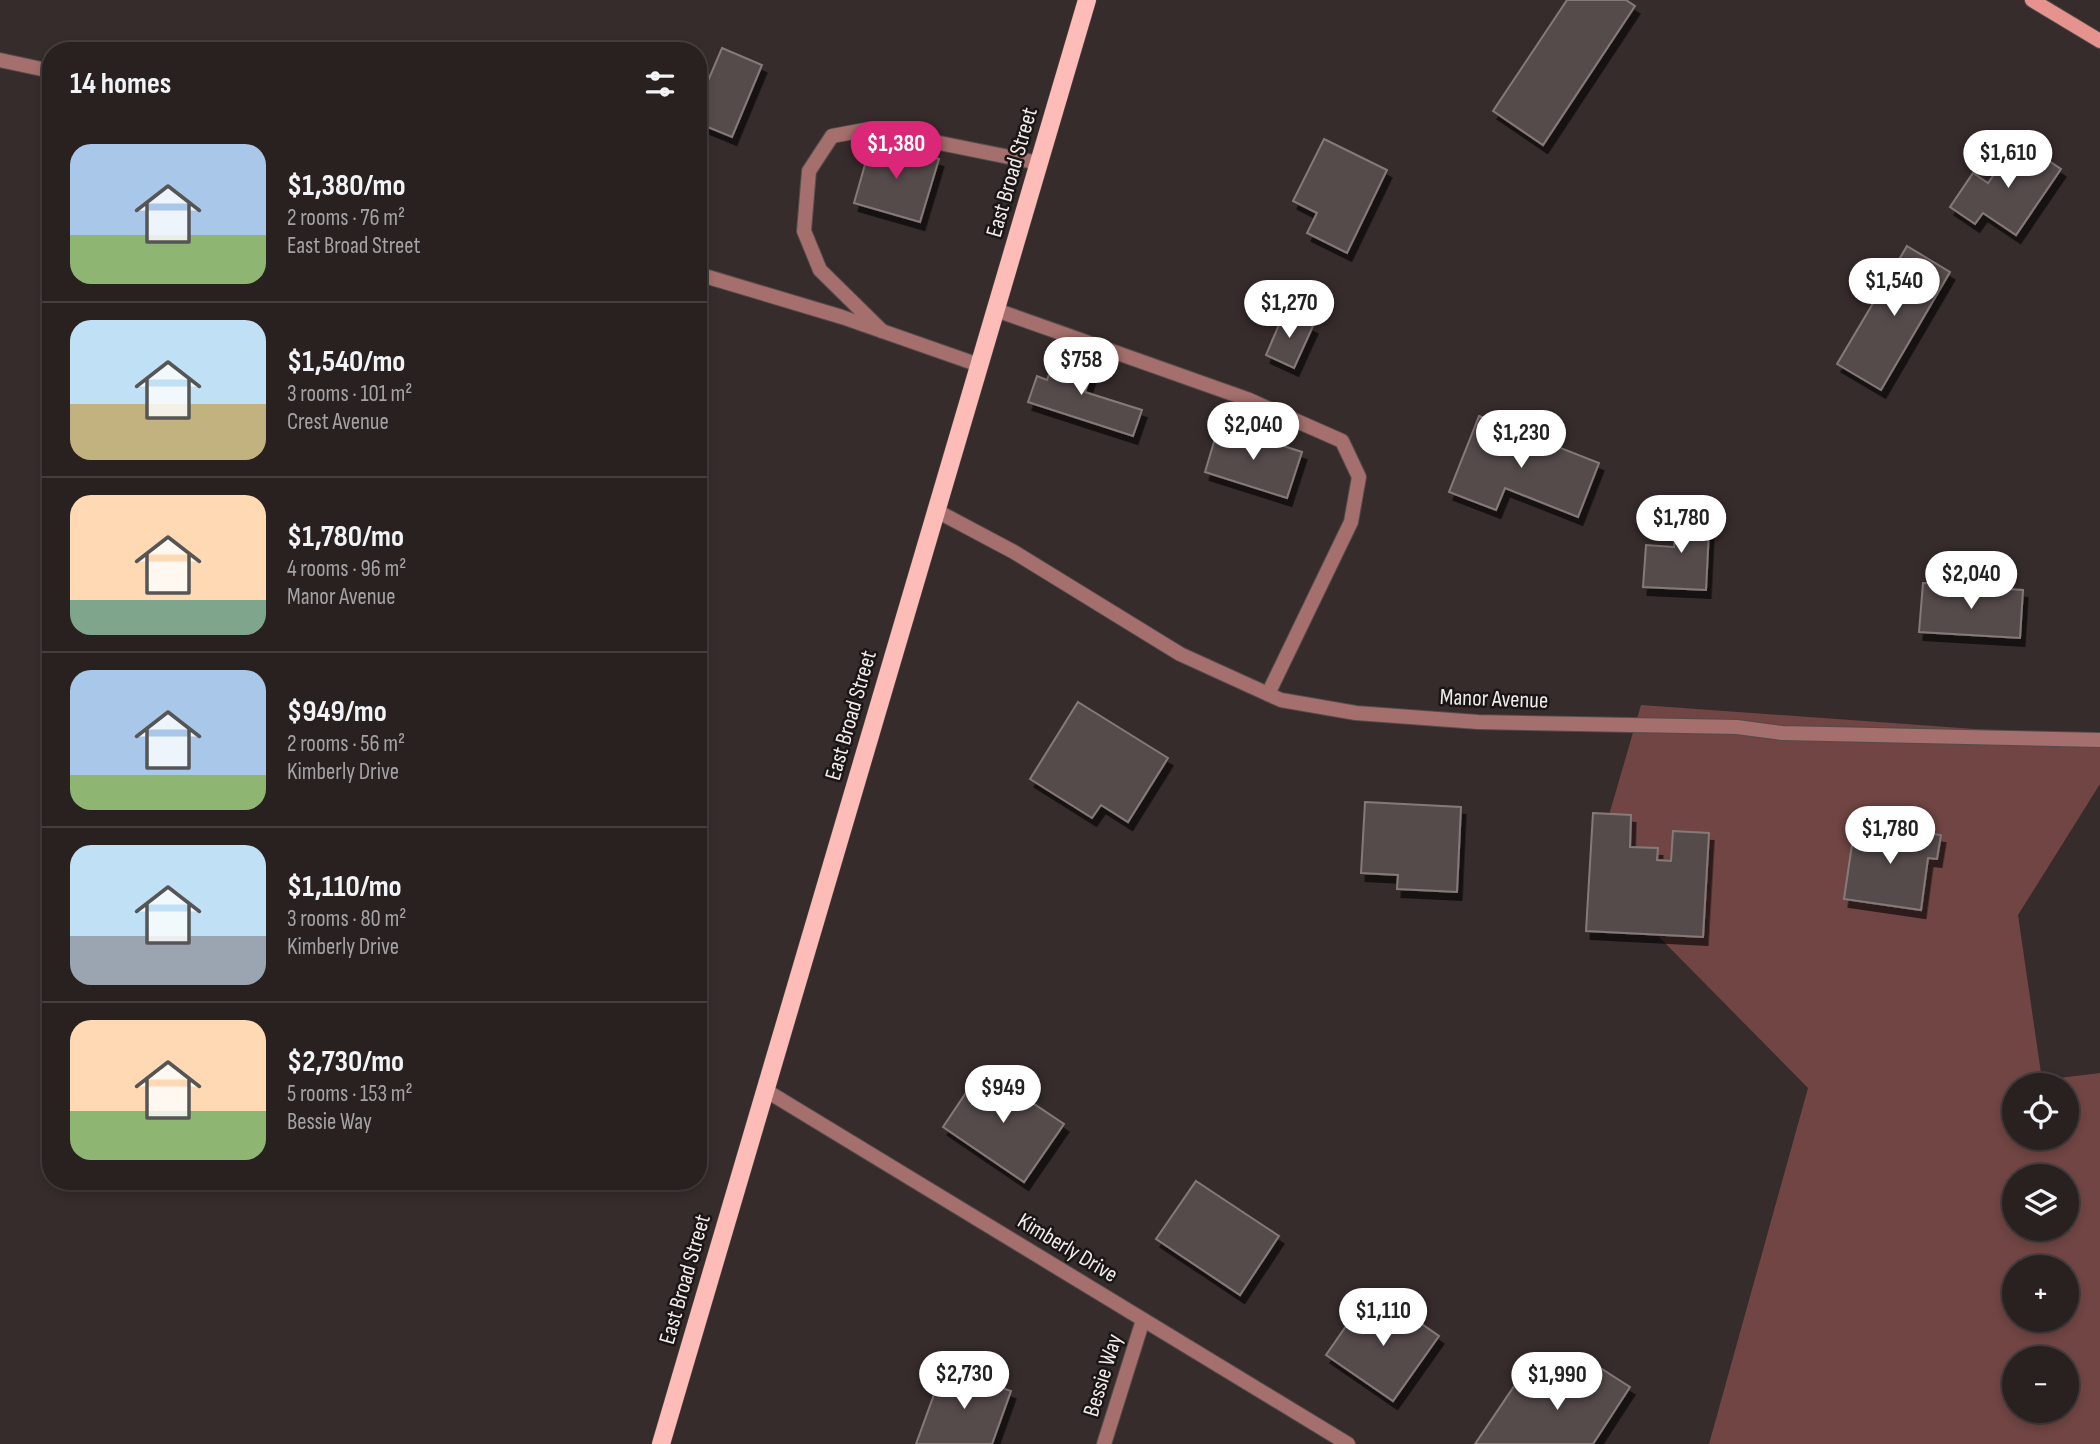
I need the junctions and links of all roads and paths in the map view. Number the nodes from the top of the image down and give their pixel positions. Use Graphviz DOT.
graph roads {
  1 [pos="1087,0"];
  2 [pos="2032,0"];
  3 [pos="2100,41"];
  4 [pos="0,60"];
  5 [pos="42,69"];
  6 [pos="1039,163"];
  7 [pos="707,277"];
  8 [pos="996,310"];
  9 [pos="882,331"];
  10 [pos="979,365"];
  11 [pos="935,510"];
  12 [pos="1268,694"];
  13 [pos="2100,740"];
  14 [pos="765,1090"];
  15 [pos="1143,1320"];
  16 [pos="661,1444"];
  17 [pos="1104,1444"];
  18 [pos="1348,1444"];
  1 -- 6 [label="main road, East Broad Street"];
  2 -- 3 [label="street"];
  4 -- 5 [label="street"];
  6 -- 8 [label="main road, East Broad Street"];
  6 -- 9 [label="street"];
  7 -- 9 [label="street"];
  8 -- 10 [label="main road, East Broad Street"];
  8 -- 12 [label="street"];
  9 -- 10 [label="street"];
  10 -- 11 [label="main road, East Broad Street"];
  11 -- 12 [label="street, Manor Avenue"];
  11 -- 14 [label="main road, East Broad Street"];
  12 -- 13 [label="street, Manor Avenue"];
  14 -- 15 [label="street, Kimberly Drive"];
  14 -- 16 [label="main road, East Broad Street"];
  15 -- 17 [label="street, Bessie Way"];
  15 -- 18 [label="street, Kimberly Drive"];
}
